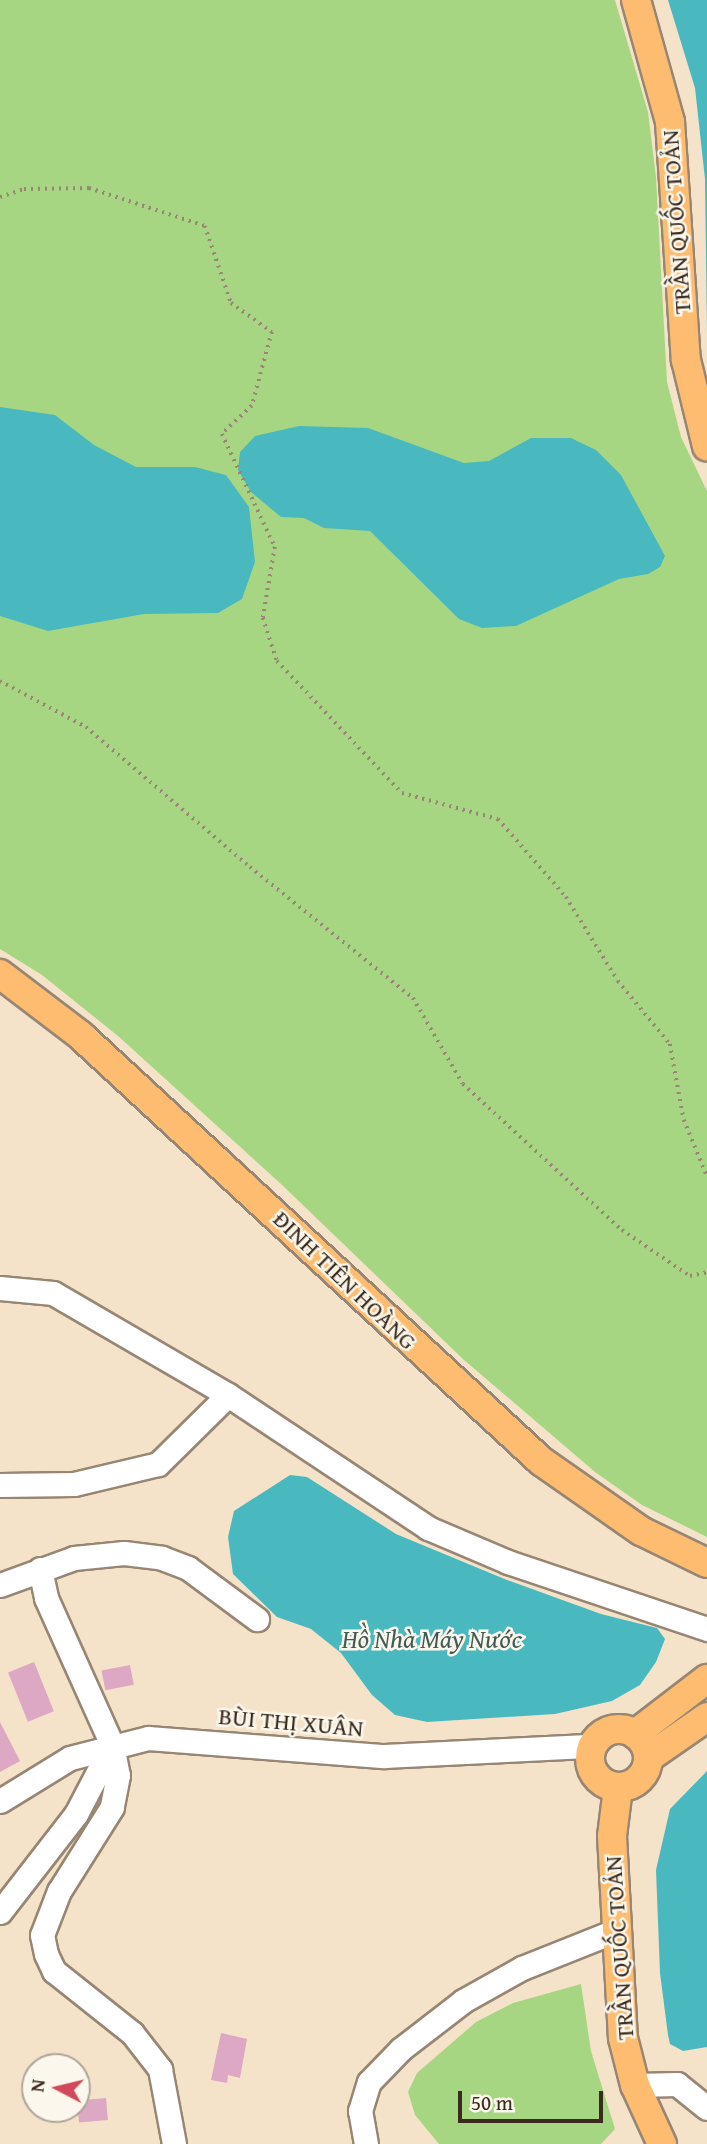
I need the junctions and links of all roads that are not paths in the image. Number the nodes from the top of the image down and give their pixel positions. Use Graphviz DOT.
graph roads {
  1 [pos="636,0"];
  2 [pos="707,446"];
  3 [pos="0,974"];
  4 [pos="0,1288"];
  5 [pos="228,1395"];
  6 [pos="0,1485"];
  7 [pos="707,1563"];
  8 [pos="40,1569"];
  9 [pos="0,1585"];
  10 [pos="257,1619"];
  11 [pos="707,1629"];
  12 [pos="707,1679"];
  13 [pos="707,1717"];
  14 [pos="112,1745"];
  15 [pos="592,1746"];
  16 [pos="642,1746"];
  17 [pos="618,1788"];
  18 [pos="0,1801"];
  19 [pos="0,1912"];
  20 [pos="615,1931"];
  21 [pos="635,2085"];
  22 [pos="707,2108"];
  23 [pos="174,2144"];
  24 [pos="366,2144"];
  25 [pos="662,2144"];
  1 -- 2 [label="main road, TRẦN QUỐC TOẢN"];
  3 -- 7 [label="main road, ĐINH TIÊN HOÀNG"];
  4 -- 5 [label="street"];
  5 -- 6 [label="street"];
  5 -- 11 [label="street"];
  8 -- 9 [label="street"];
  8 -- 10 [label="street"];
  8 -- 14 [label="street"];
  12 -- 16 [label="main road"];
  13 -- 16 [label="main road"];
  14 -- 15 [label="street, BÙI THỊ XUÂN"];
  14 -- 18 [label="street, BÙI THỊ XUÂN"];
  14 -- 19 [label="street"];
  14 -- 23 [label="street"];
  15 -- 16 [label="main road"];
  15 -- 17 [label="main road"];
  16 -- 17 [label="main road"];
  17 -- 20 [label="main road, TRẦN QUỐC TOẢN"];
  20 -- 21 [label="main road, TRẦN QUỐC TOẢN"];
  20 -- 24 [label="street"];
  21 -- 22 [label="street"];
  21 -- 25 [label="main road, TRẦN QUỐC TOẢN"];
}
